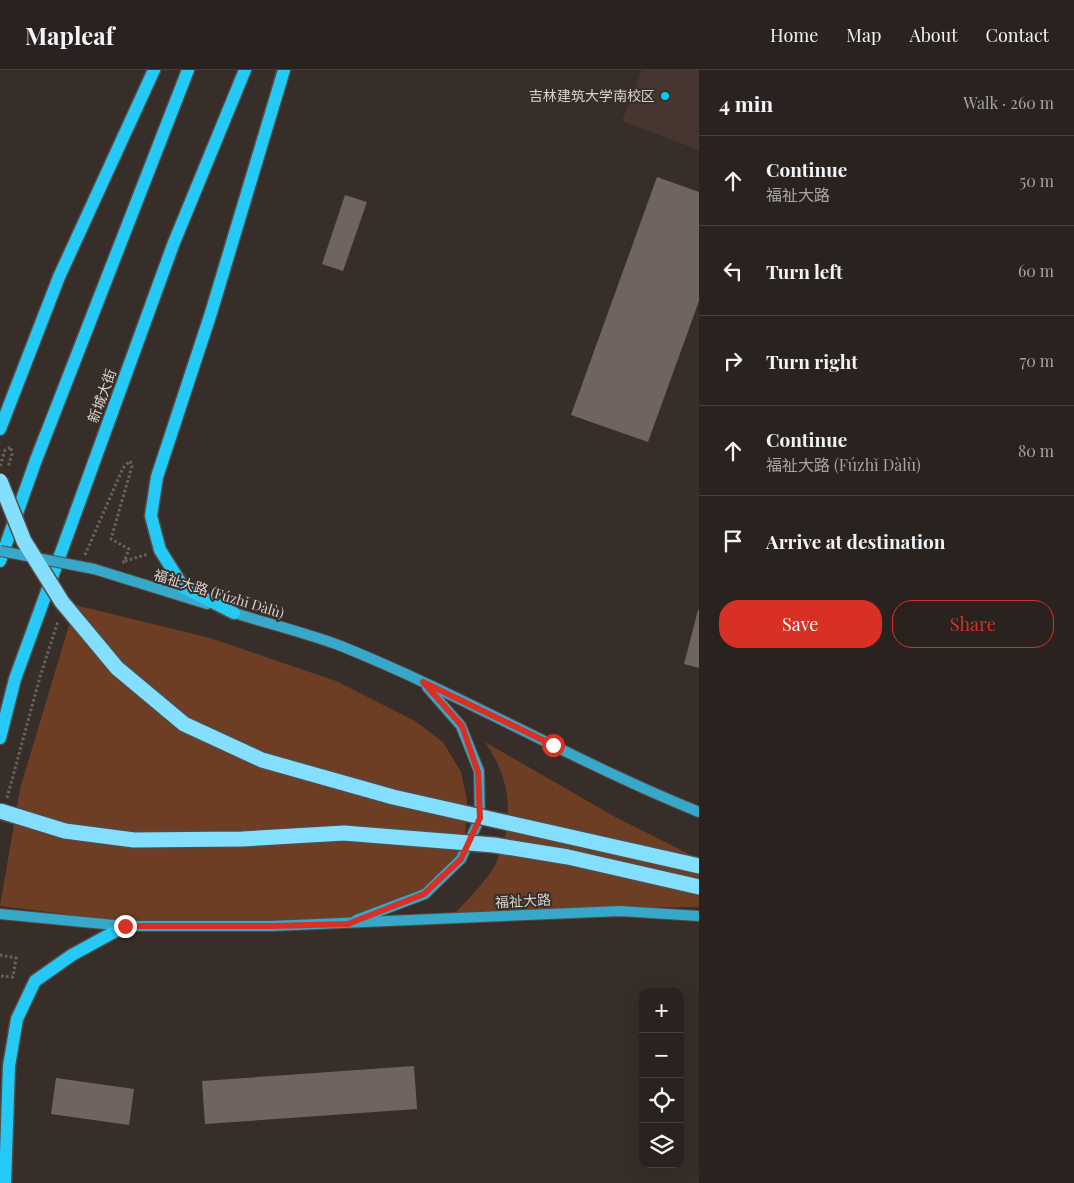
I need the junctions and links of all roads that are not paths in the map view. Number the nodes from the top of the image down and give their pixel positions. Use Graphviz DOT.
graph roads {
  1 [pos="154,70"];
  2 [pos="188,70"];
  3 [pos="245,70"];
  4 [pos="284,70"];
  5 [pos="0,428"];
  6 [pos="0,481"];
  7 [pos="0,551"];
  8 [pos="0,561"];
  9 [pos="234,613"];
  10 [pos="423,682"];
  11 [pos="0,738"];
  12 [pos="2,809"];
  13 [pos="699,812"];
  14 [pos="699,866"];
  15 [pos="699,887"];
  16 [pos="1,915"];
  17 [pos="699,916"];
  18 [pos="348,924"];
  19 [pos="125,926"];
  20 [pos="5,1183"];
  1 -- 5 [label="main road"];
  2 -- 8 [label="main road"];
  3 -- 11 [label="main road, 新城大街"];
  4 -- 9 [label="main road"];
  6 -- 14 [label="highway, bridge"];
  7 -- 9 [label="main road, 福祉大路 (Fúzhǐ Dàlù), bridge"];
  9 -- 10 [label="main road, 福祉大路 (Fúzhǐ Dàlù)"];
  10 -- 13 [label="main road"];
  10 -- 18 [label="main road"];
  12 -- 15 [label="highway, bridge"];
  16 -- 19 [label="main road"];
  17 -- 18 [label="main road, 福祉大路"];
  18 -- 19 [label="main road"];
  19 -- 20 [label="main road"];
}
